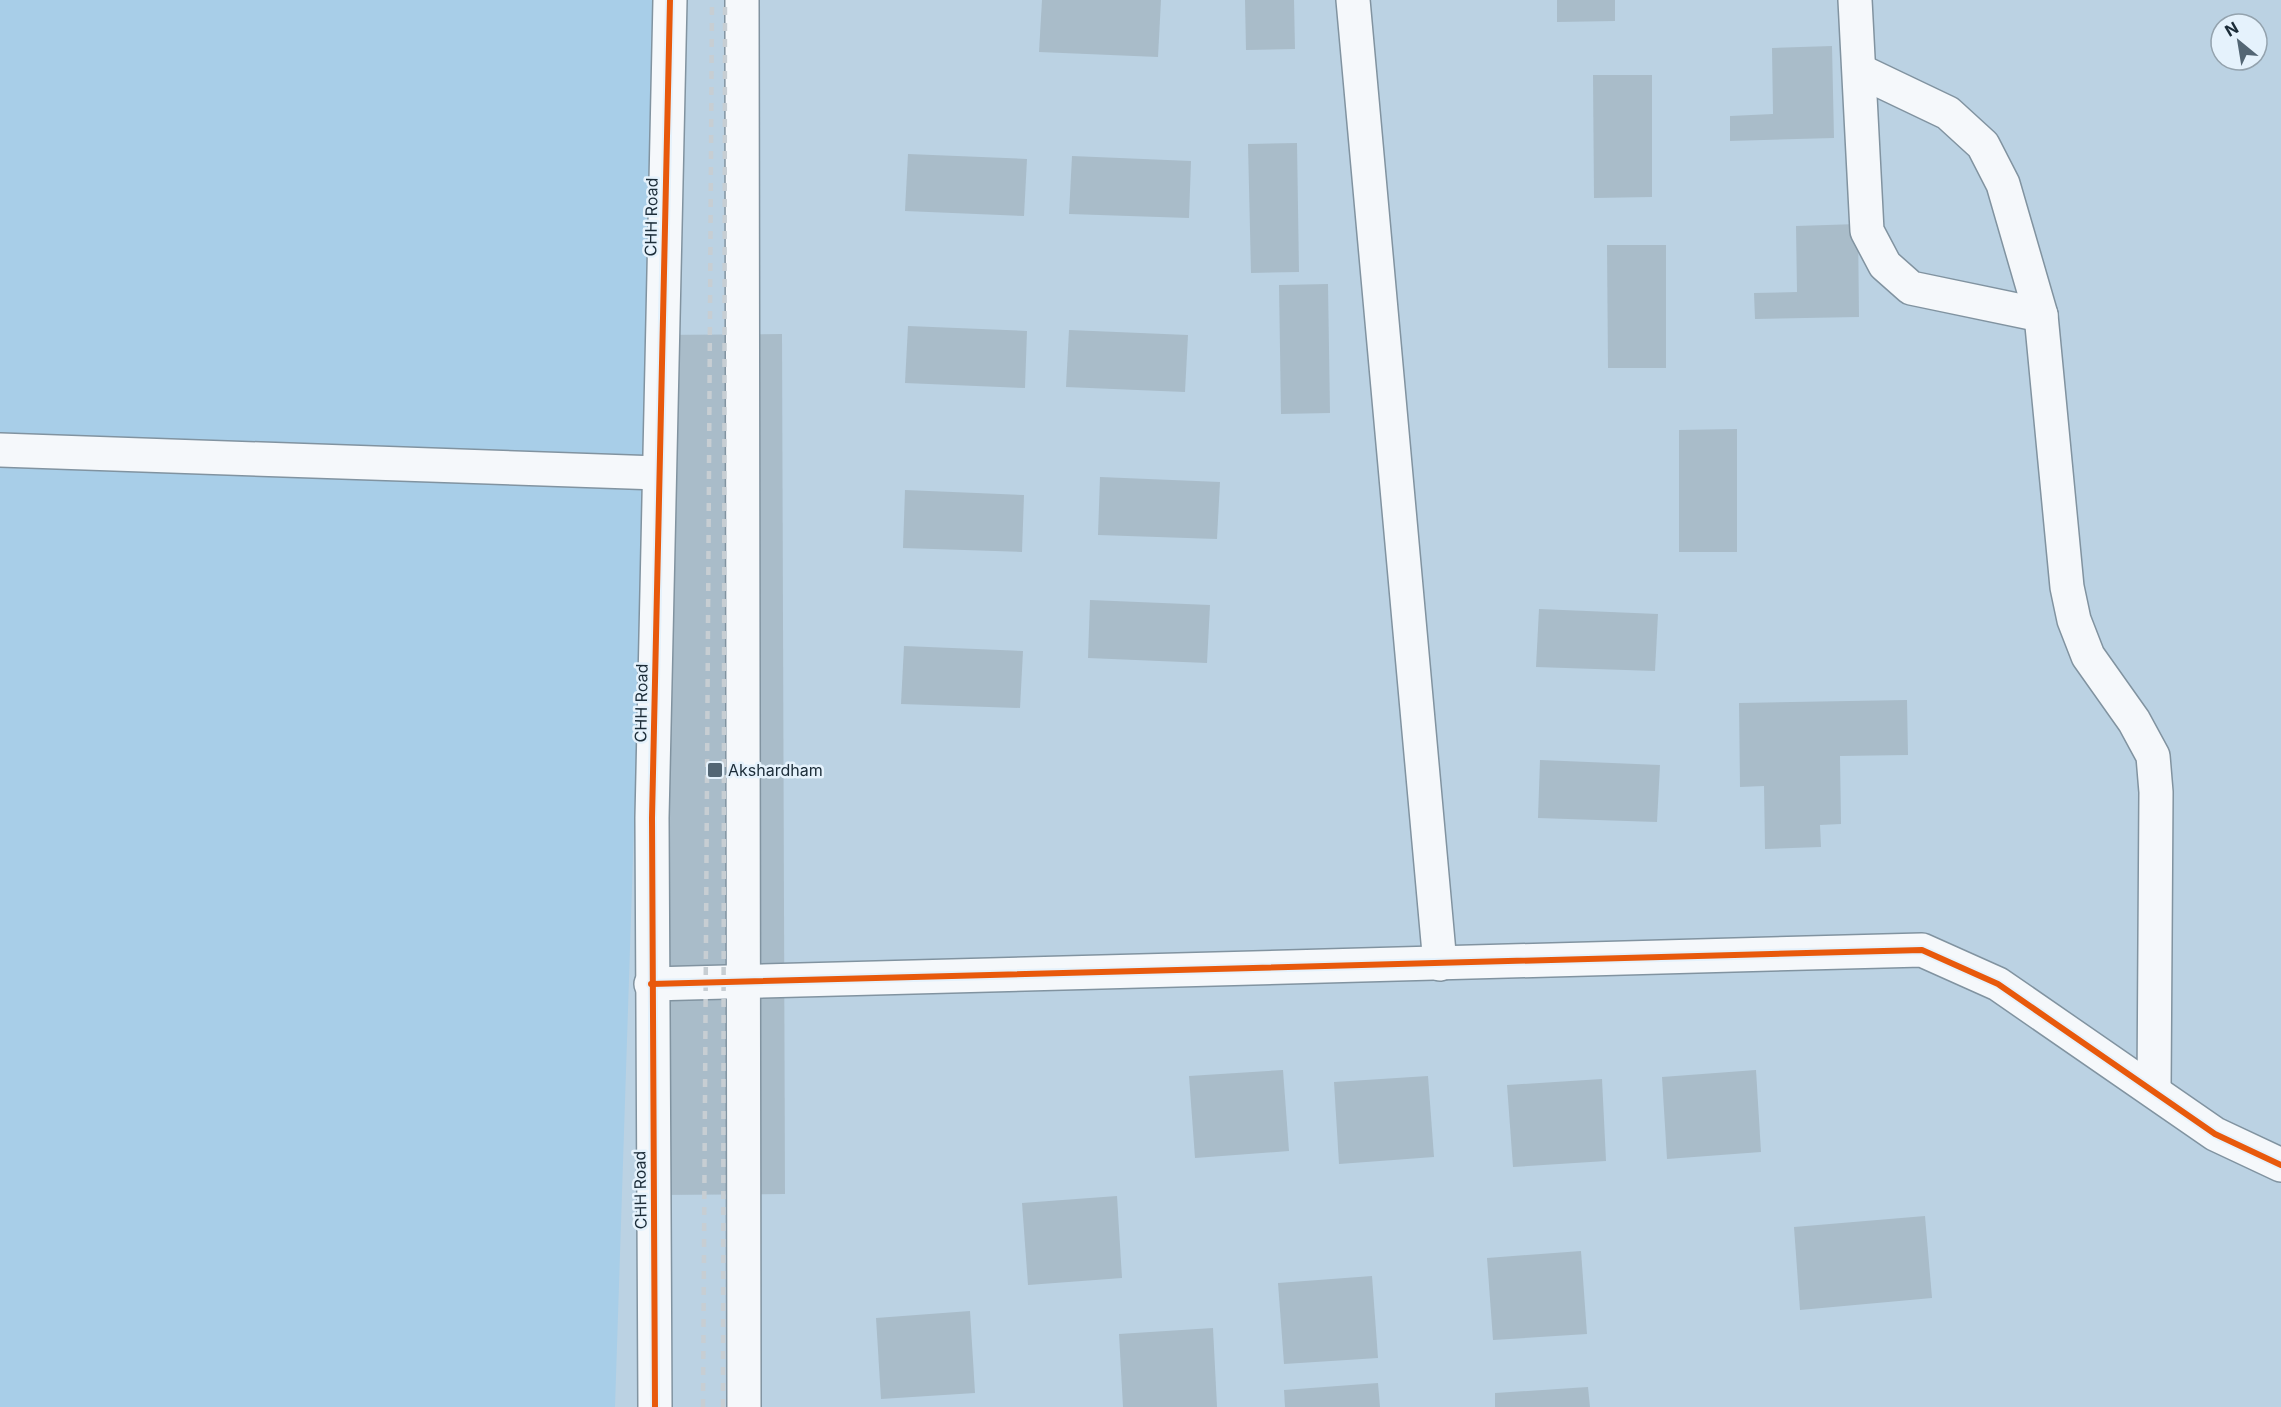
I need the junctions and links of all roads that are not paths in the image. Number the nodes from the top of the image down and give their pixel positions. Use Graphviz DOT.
graph roads {
  1 [pos="670,0"];
  2 [pos="742,0"];
  3 [pos="1353,0"];
  4 [pos="1855,0"];
  5 [pos="1860,71"];
  6 [pos="2041,315"];
  7 [pos="0,450"];
  8 [pos="658,473"];
  9 [pos="1440,964"];
  10 [pos="744,982"];
  11 [pos="651,984"];
  12 [pos="2154,1091"];
  13 [pos="2281,1165"];
  14 [pos="655,1407"];
  15 [pos="744,1407"];
  1 -- 8 [label="street, CHH Road"];
  2 -- 10 [label="street"];
  3 -- 9 [label="street"];
  4 -- 5 [label="street"];
  5 -- 6 [label="street"];
  5 -- 6 [label="street"];
  6 -- 12 [label="street"];
  7 -- 8 [label="street"];
  8 -- 11 [label="street, CHH Road"];
  9 -- 10 [label="street"];
  9 -- 12 [label="street"];
  10 -- 11 [label="street"];
  10 -- 15 [label="street"];
  11 -- 14 [label="street, CHH Road"];
  12 -- 13 [label="street"];
}
